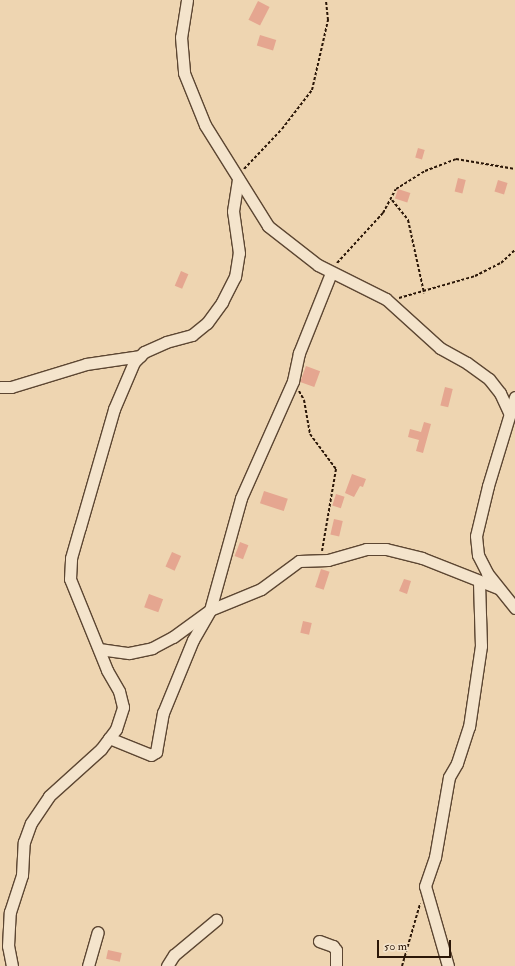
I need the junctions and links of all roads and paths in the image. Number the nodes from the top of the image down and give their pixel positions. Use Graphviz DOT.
graph roads {
  1 [pos="187,0"];
  2 [pos="326,0"];
  3 [pos="515,169"];
  4 [pos="238,178"];
  5 [pos="392,200"];
  6 [pos="515,250"];
  7 [pos="331,273"];
  8 [pos="424,293"];
  9 [pos="386,299"];
  10 [pos="140,356"];
  11 [pos="293,381"];
  12 [pos="0,387"];
  13 [pos="515,397"];
  14 [pos="510,414"];
  15 [pos="320,560"];
  16 [pos="479,581"];
  17 [pos="498,588"];
  18 [pos="515,608"];
  19 [pos="210,610"];
  20 [pos="99,649"];
  21 [pos="109,738"];
  22 [pos="425,886"];
  23 [pos="216,920"];
  24 [pos="98,932"];
  25 [pos="319,941"];
  26 [pos="12,966"];
  27 [pos="88,966"];
  28 [pos="167,966"];
  29 [pos="336,966"];
  30 [pos="402,966"];
  31 [pos="448,966"];
  1 -- 4 [label="street"];
  2 -- 4 [label="path"];
  3 -- 5 [label="path"];
  4 -- 7 [label="street"];
  4 -- 10 [label="street"];
  5 -- 7 [label="path"];
  5 -- 8 [label="path"];
  6 -- 8 [label="path"];
  7 -- 9 [label="street"];
  7 -- 11 [label="street"];
  8 -- 9 [label="path"];
  9 -- 14 [label="street"];
  10 -- 12 [label="street"];
  10 -- 20 [label="street"];
  11 -- 15 [label="path"];
  11 -- 19 [label="street"];
  13 -- 14 [label="street"];
  14 -- 17 [label="street"];
  15 -- 16 [label="street"];
  15 -- 19 [label="street"];
  16 -- 17 [label="street"];
  16 -- 22 [label="street"];
  17 -- 18 [label="street"];
  19 -- 20 [label="street"];
  19 -- 21 [label="street"];
  20 -- 21 [label="street"];
  21 -- 26 [label="street"];
  22 -- 30 [label="path"];
  22 -- 31 [label="street"];
  23 -- 28 [label="street"];
  24 -- 27 [label="street"];
  25 -- 29 [label="street"];
}
